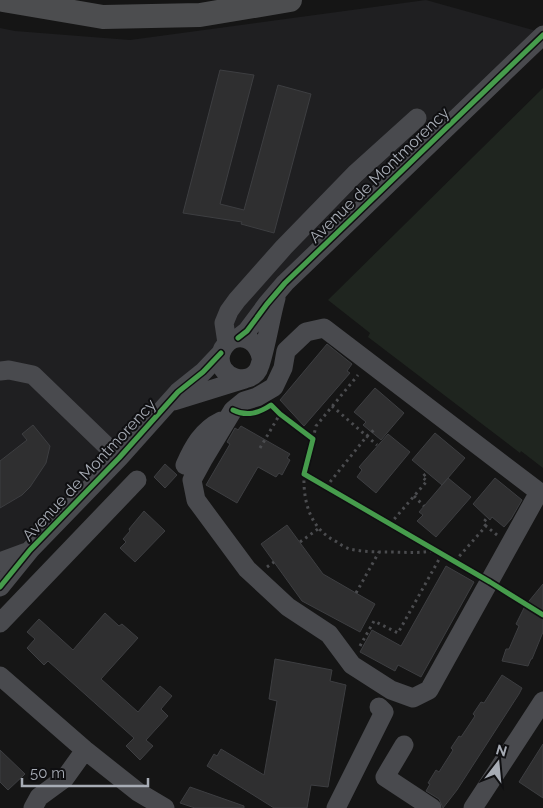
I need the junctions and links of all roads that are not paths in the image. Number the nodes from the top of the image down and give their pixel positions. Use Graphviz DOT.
graph roads {
  1 [pos="3,0"];
  2 [pos="290,0"];
  3 [pos="27,2"];
  4 [pos="543,35"];
  5 [pos="417,118"];
  6 [pos="279,302"];
  7 [pos="306,332"];
  8 [pos="358,338"];
  9 [pos="229,345"];
  10 [pos="287,350"];
  11 [pos="262,357"];
  12 [pos="0,371"];
  13 [pos="244,379"];
  14 [pos="214,388"];
  15 [pos="171,402"];
  16 [pos="233,412"];
  17 [pos="119,458"];
  18 [pos="185,465"];
  19 [pos="137,480"];
  20 [pos="30,550"];
  21 [pos="0,562"];
  22 [pos="0,587"];
  23 [pos="0,623"];
  24 [pos="0,676"];
  25 [pos="543,701"];
  26 [pos="379,707"];
  27 [pos="404,745"];
  28 [pos="85,750"];
  29 [pos="33,808"];
  30 [pos="165,808"];
  31 [pos="336,808"];
  32 [pos="432,808"];
  33 [pos="473,808"];
  1 -- 3 [label="main road"];
  2 -- 3 [label="main road"];
  4 -- 6 [label="street, Avenue de Montmorency"];
  5 -- 9 [label="street"];
  6 -- 9 [label="street, Avenue de Montmorency"];
  6 -- 10 [label="street"];
  6 -- 11 [label="street"];
  7 -- 8 [label="street"];
  7 -- 10 [label="street"];
  7 -- 16 [label="street"];
  9 -- 11 [label="street"];
  9 -- 13 [label="street"];
  9 -- 15 [label="street, Avenue de Montmorency"];
  10 -- 16 [label="street"];
  11 -- 13 [label="street"];
  12 -- 17 [label="street"];
  13 -- 14 [label="street, Avenue de Montmorency"];
  14 -- 15 [label="street, Avenue de Montmorency"];
  14 -- 16 [label="street"];
  15 -- 17 [label="street, Avenue de Montmorency"];
  16 -- 18 [label="street"];
  17 -- 20 [label="street, Avenue de Montmorency"];
  19 -- 23 [label="street"];
  20 -- 21 [label="street, Avenue de Montmorency"];
  20 -- 22 [label="street, Avenue de Montmorency"];
  24 -- 28 [label="street"];
  25 -- 33 [label="street"];
  26 -- 31 [label="street"];
  27 -- 32 [label="street"];
  28 -- 29 [label="street"];
  28 -- 30 [label="street"];
}
